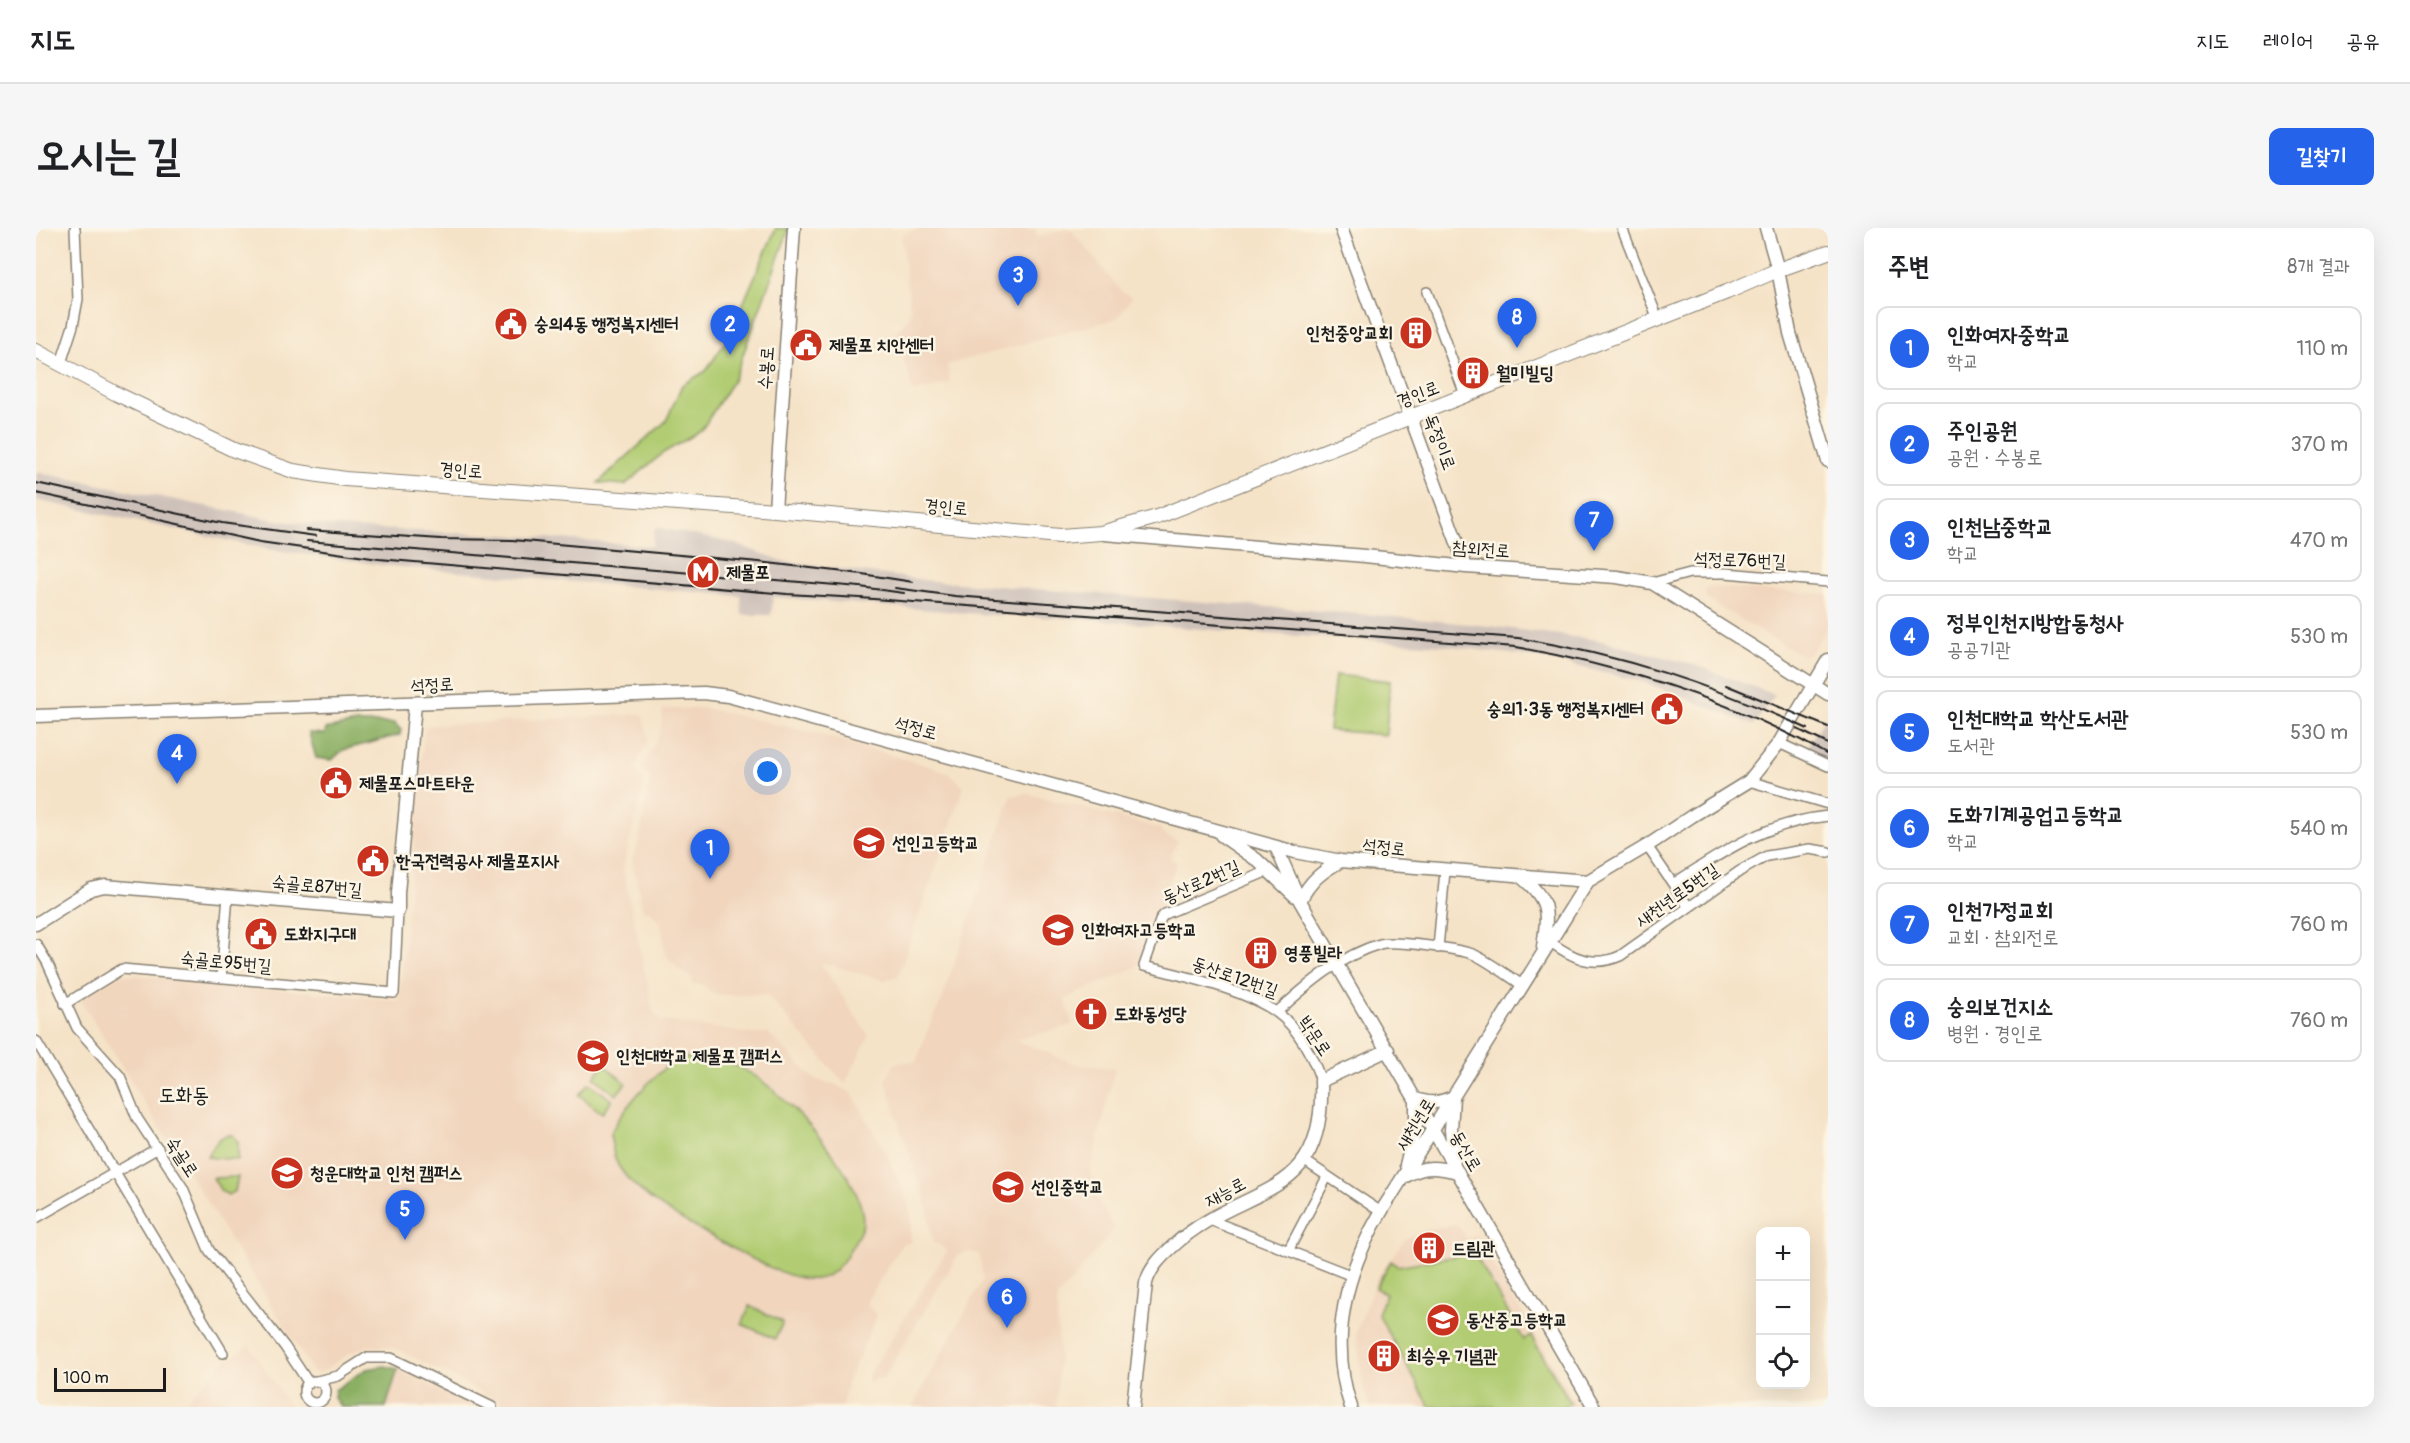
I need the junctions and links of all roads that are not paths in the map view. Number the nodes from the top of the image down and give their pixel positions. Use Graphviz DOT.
graph roads {
  1 [pos="75,228"];
  2 [pos="794,228"];
  3 [pos="1341,228"];
  4 [pos="1622,228"];
  5 [pos="1766,228"];
  6 [pos="1828,252"];
  7 [pos="1778,270"];
  8 [pos="1427,292"];
  9 [pos="1658,320"];
  10 [pos="36,351"];
  11 [pos="61,363"];
  12 [pos="1465,395"];
  13 [pos="1411,416"];
  14 [pos="1828,461"];
  15 [pos="775,510"];
  16 [pos="1101,533"];
  17 [pos="1466,567"];
  18 [pos="1828,582"];
  19 [pos="1652,583"];
  20 [pos="1828,660"];
  21 [pos="1815,685"];
  22 [pos="1828,694"];
  23 [pos="415,704"];
  24 [pos="36,716"];
  25 [pos="1779,743"];
  26 [pos="1828,766"];
  27 [pos="1749,781"];
  28 [pos="1828,804"];
  29 [pos="1828,816"];
  30 [pos="1209,827"];
  31 [pos="1647,846"];
  32 [pos="1276,847"];
  33 [pos="1828,852"];
  34 [pos="1341,861"];
  35 [pos="1268,871"];
  36 [pos="1445,871"];
  37 [pos="1519,876"];
  38 [pos="1588,881"];
  39 [pos="1673,884"];
  40 [pos="228,896"];
  41 [pos="1300,901"];
  42 [pos="1688,906"];
  43 [pos="398,911"];
  44 [pos="36,924"];
  45 [pos="36,944"];
  46 [pos="1546,946"];
  47 [pos="1438,948"];
  48 [pos="1337,965"];
  49 [pos="1144,966"];
  50 [pos="221,978"];
  51 [pos="1522,985"];
  52 [pos="65,1004"];
  53 [pos="1277,1012"];
  54 [pos="36,1041"];
  55 [pos="1388,1050"];
  56 [pos="1322,1081"];
  57 [pos="1453,1097"];
  58 [pos="1416,1099"];
  59 [pos="1433,1130"];
  60 [pos="158,1148"];
  61 [pos="1305,1161"];
  62 [pos="1456,1169"];
  63 [pos="113,1174"];
  64 [pos="1327,1177"];
  65 [pos="1402,1178"];
  66 [pos="1381,1212"];
  67 [pos="36,1218"];
  68 [pos="1210,1220"];
  69 [pos="1288,1251"];
  70 [pos="1350,1275"];
  71 [pos="223,1353"];
  72 [pos="338,1376"];
  73 [pos="313,1381"];
  74 [pos="326,1393"];
  75 [pos="316,1405"];
  76 [pos="329,1407"];
  77 [pos="492,1407"];
  78 [pos="1133,1407"];
  79 [pos="1351,1407"];
  80 [pos="1594,1407"];
  1 -- 11 [label="street"];
  2 -- 15 [label="main road, 수봉로"];
  3 -- 13 [label="main road, 독정이로"];
  4 -- 9 [label="street"];
  5 -- 7 [label="main road"];
  6 -- 7 [label="main road, 경인로"];
  7 -- 9 [label="main road, 경인로"];
  7 -- 14 [label="main road"];
  8 -- 12 [label="street"];
  9 -- 12 [label="main road, 경인로"];
  10 -- 11 [label="main road, 경인로"];
  11 -- 15 [label="main road, 경인로"];
  12 -- 13 [label="main road, 경인로"];
  13 -- 16 [label="main road, 경인로"];
  13 -- 17 [label="main road, 독정이로"];
  15 -- 16 [label="main road, 경인로"];
  16 -- 17 [label="main road, 참외전로"];
  17 -- 19 [label="main road, 참외전로"];
  18 -- 19 [label="street, 석정로76번길"];
  19 -- 21 [label="main road, 참외전로"];
  20 -- 21 [label="main road"];
  21 -- 22 [label="main road, 참외전로"];
  21 -- 25 [label="main road"];
  23 -- 24 [label="main road, 석정로"];
  23 -- 30 [label="main road, 석정로"];
  23 -- 43 [label="main road"];
  25 -- 26 [label="street"];
  25 -- 27 [label="main road"];
  27 -- 28 [label="street"];
  27 -- 31 [label="main road"];
  29 -- 39 [label="street"];
  30 -- 32 [label="main road, 석정로"];
  30 -- 35 [label="main road"];
  31 -- 38 [label="main road"];
  31 -- 39 [label="street"];
  32 -- 34 [label="main road, 석정로"];
  32 -- 41 [label="main road, 동산로"];
  33 -- 42 [label="street, 새천년로5번길"];
  34 -- 36 [label="main road, 석정로"];
  34 -- 41 [label="main road"];
  35 -- 41 [label="main road"];
  35 -- 49 [label="street, 동산로2번길"];
  36 -- 37 [label="main road, 석정로"];
  36 -- 47 [label="street"];
  37 -- 38 [label="main road, 석정로"];
  37 -- 46 [label="main road"];
  38 -- 46 [label="main road, 새천년로"];
  39 -- 42 [label="street"];
  40 -- 43 [label="main road, 숙골로87번길"];
  40 -- 44 [label="main road, 숙골로87번길"];
  40 -- 50 [label="street"];
  41 -- 48 [label="main road, 동산로"];
  42 -- 46 [label="street, 새천년로5번길"];
  43 -- 50 [label="street, 숙골로95번길"];
  45 -- 52 [label="street, 숙골로"];
  46 -- 51 [label="main road, 새천년로"];
  47 -- 48 [label="street, 동산로12번길"];
  47 -- 51 [label="street, 동산로12번길"];
  48 -- 53 [label="street, 동산로12번길"];
  48 -- 55 [label="main road, 동산로"];
  49 -- 53 [label="street, 동산로12번길"];
  50 -- 52 [label="street, 숙골로95번길"];
  51 -- 57 [label="main road, 새천년로"];
  52 -- 60 [label="street, 숙골로"];
  53 -- 56 [label="street, 박문로"];
  54 -- 63 [label="street"];
  55 -- 56 [label="main road"];
  55 -- 58 [label="main road, 동산로"];
  56 -- 61 [label="main road, 재능로"];
  57 -- 58 [label="main road"];
  57 -- 59 [label="main road, 새천년로"];
  57 -- 62 [label="main road"];
  58 -- 59 [label="main road, 동산로"];
  58 -- 65 [label="main road"];
  59 -- 62 [label="main road, 동산로"];
  59 -- 65 [label="main road, 새천년로"];
  60 -- 63 [label="street"];
  60 -- 73 [label="street, 숙골로"];
  61 -- 64 [label="street"];
  61 -- 68 [label="main road, 재능로"];
  62 -- 65 [label="main road"];
  62 -- 80 [label="main road, 동산로"];
  63 -- 67 [label="street"];
  63 -- 71 [label="street"];
  64 -- 66 [label="street"];
  64 -- 69 [label="street"];
  65 -- 66 [label="main road, 새천년로"];
  66 -- 70 [label="main road, 새천년로"];
  68 -- 69 [label="street"];
  68 -- 78 [label="main road, 재능로"];
  69 -- 70 [label="street"];
  70 -- 79 [label="main road, 새천년로"];
  72 -- 73 [label="street"];
  72 -- 74 [label="street"];
  72 -- 77 [label="street"];
  73 -- 74 [label="street, 숙골로"];
  73 -- 75 [label="street, 숙골로"];
  74 -- 75 [label="street, 숙골로"];
  74 -- 76 [label="street, 숙골로"];
}
